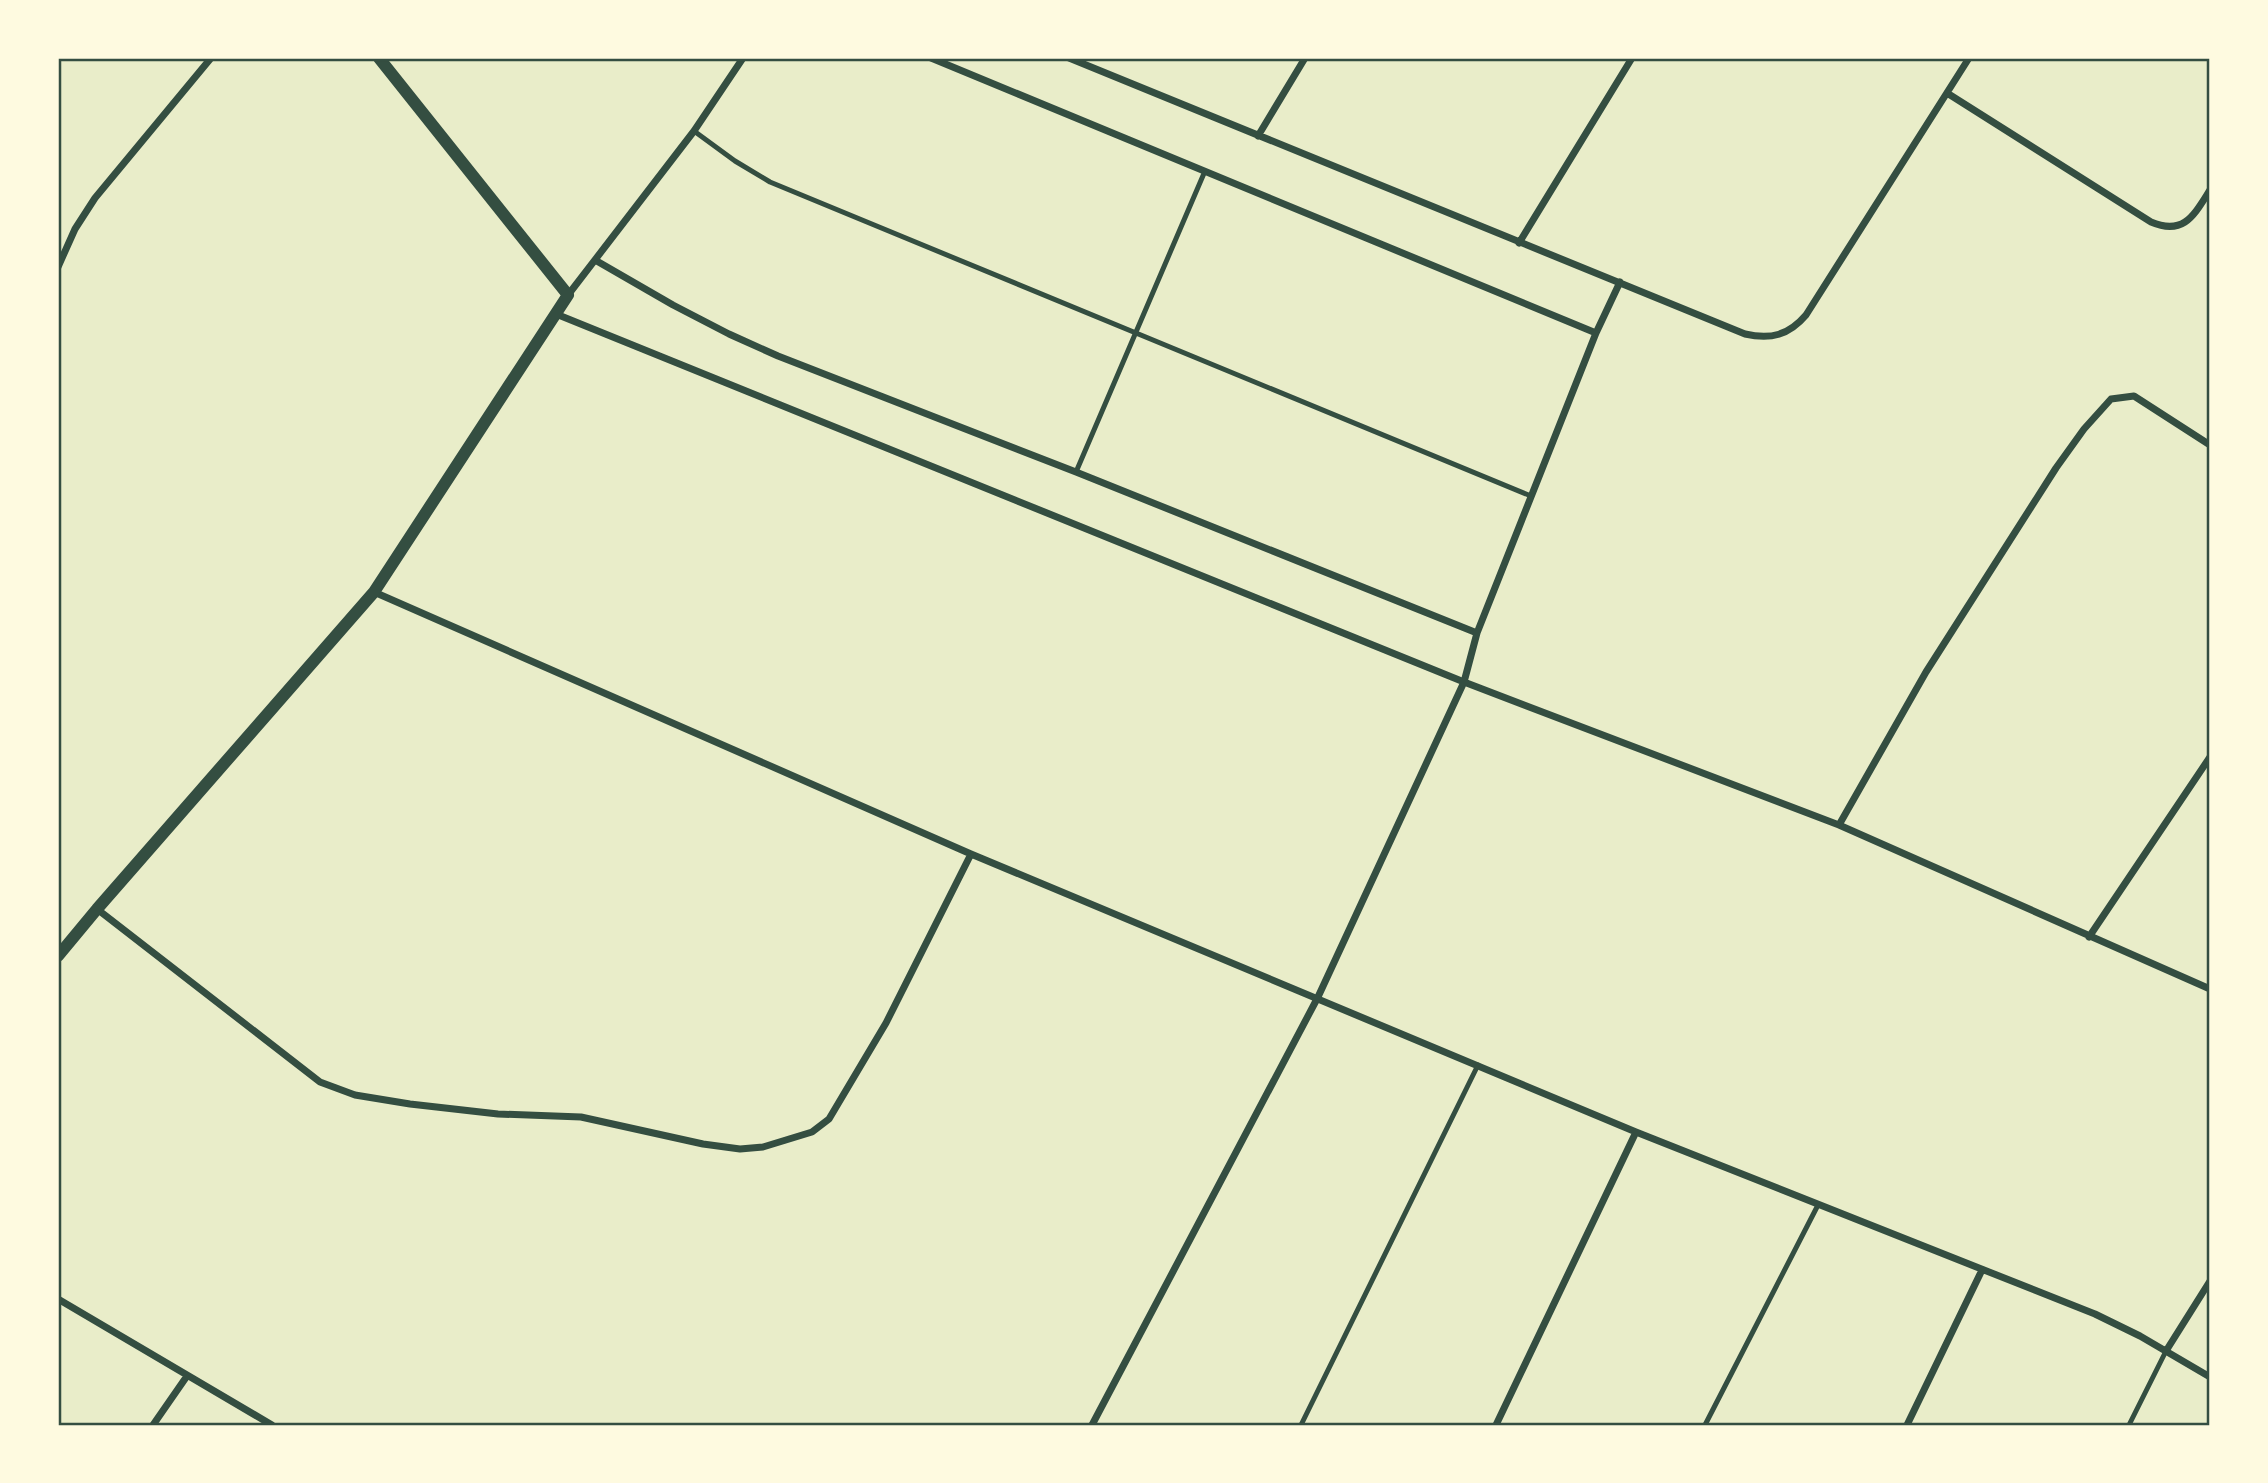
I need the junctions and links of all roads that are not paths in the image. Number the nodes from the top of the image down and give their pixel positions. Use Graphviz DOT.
graph roads {
  1 [pos="211,58"];
  2 [pos="379,58"];
  3 [pos="743,58"];
  4 [pos="931,58"];
  5 [pos="1069,58"];
  6 [pos="1093,58"];
  7 [pos="1305,58"];
  8 [pos="1632,58"];
  9 [pos="1969,58"];
  10 [pos="1091,66"];
  11 [pos="1947,93"];
  12 [pos="694,131"];
  13 [pos="1258,136"];
  14 [pos="1205,171"];
  15 [pos="2210,190"];
  16 [pos="1519,243"];
  17 [pos="595,260"];
  18 [pos="58,267"];
  19 [pos="1620,282"];
  20 [pos="568,295"];
  21 [pos="556,314"];
  22 [pos="1596,333"];
  23 [pos="1137,334"];
  24 [pos="2210,444"];
  25 [pos="1076,472"];
  26 [pos="1531,496"];
  27 [pos="374,592"];
  28 [pos="1477,633"];
  29 [pos="1464,682"];
  30 [pos="2210,757"];
  31 [pos="1839,825"];
  32 [pos="971,854"];
  33 [pos="97,909"];
  34 [pos="2090,937"];
  35 [pos="58,956"];
  36 [pos="2210,989"];
  37 [pos="1318,998"];
  38 [pos="1478,1065"];
  39 [pos="1636,1132"];
  40 [pos="1818,1205"];
  41 [pos="1982,1270"];
  42 [pos="2210,1282"];
  43 [pos="58,1299"];
  44 [pos="2166,1351"];
  45 [pos="187,1376"];
  46 [pos="2210,1377"];
  47 [pos="153,1425"];
  48 [pos="272,1425"];
  49 [pos="1092,1425"];
  50 [pos="1301,1425"];
  51 [pos="1496,1425"];
  52 [pos="1705,1425"];
  53 [pos="1907,1425"];
  54 [pos="2129,1425"];
  1 -- 18 [label="street"];
  2 -- 20 [label="street"];
  3 -- 12 [label="street"];
  4 -- 14 [label="street"];
  5 -- 10 [label="street"];
  6 -- 10 [label="street"];
  7 -- 13 [label="street"];
  8 -- 16 [label="street"];
  9 -- 11 [label="street"];
  10 -- 13 [label="street"];
  11 -- 15 [label="street"];
  11 -- 19 [label="street"];
  12 -- 17 [label="street"];
  12 -- 23 [label="lane"];
  13 -- 16 [label="street"];
  14 -- 22 [label="street"];
  14 -- 23 [label="lane"];
  16 -- 19 [label="street"];
  17 -- 20 [label="street"];
  17 -- 25 [label="street"];
  19 -- 22 [label="street"];
  20 -- 21 [label="street"];
  21 -- 27 [label="street"];
  21 -- 29 [label="street"];
  22 -- 26 [label="street"];
  23 -- 25 [label="lane"];
  23 -- 26 [label="lane"];
  24 -- 31 [label="street"];
  25 -- 28 [label="street"];
  26 -- 28 [label="street"];
  27 -- 32 [label="street"];
  27 -- 33 [label="street"];
  28 -- 29 [label="street"];
  29 -- 31 [label="street"];
  29 -- 37 [label="street"];
  30 -- 34 [label="street"];
  31 -- 34 [label="street"];
  32 -- 33 [label="street"];
  32 -- 37 [label="street"];
  33 -- 35 [label="street"];
  34 -- 36 [label="street"];
  37 -- 38 [label="street"];
  37 -- 49 [label="street"];
  38 -- 39 [label="street"];
  38 -- 50 [label="lane"];
  39 -- 40 [label="street"];
  39 -- 51 [label="street"];
  40 -- 41 [label="street"];
  40 -- 52 [label="lane"];
  41 -- 44 [label="street"];
  41 -- 53 [label="street"];
  42 -- 44 [label="street"];
  43 -- 45 [label="street"];
  44 -- 46 [label="street"];
  44 -- 54 [label="lane"];
  45 -- 47 [label="street"];
  45 -- 48 [label="street"];
}
